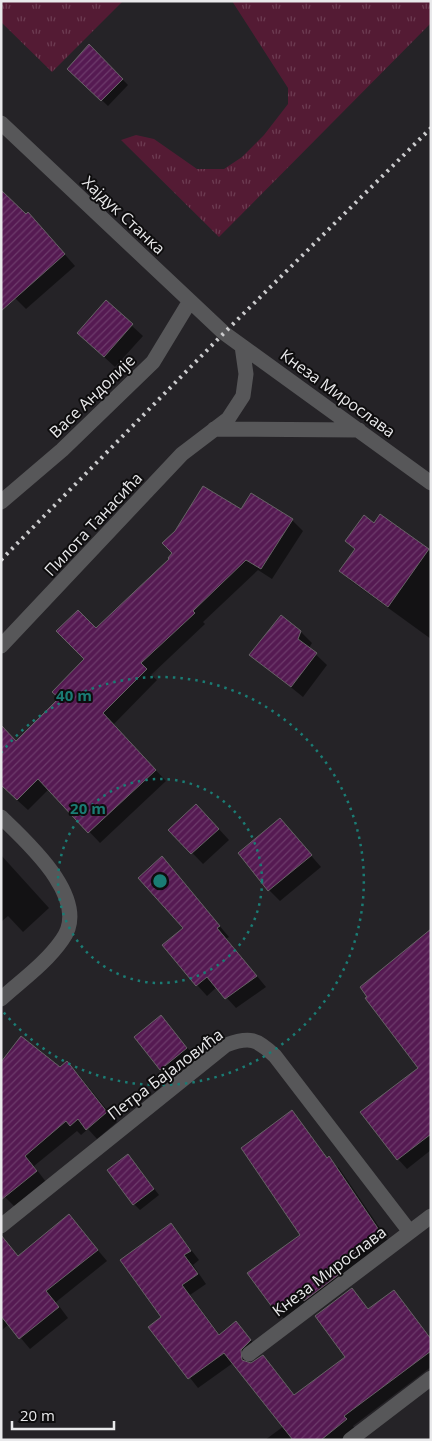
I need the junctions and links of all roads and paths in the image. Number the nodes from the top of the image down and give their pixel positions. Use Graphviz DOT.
graph roads {
  1 [pos="1,123"];
  2 [pos="190,301"];
  3 [pos="224,332"];
  4 [pos="242,346"];
  5 [pos="214,430"];
  6 [pos="359,430"];
  7 [pos="431,483"];
  8 [pos="1,502"];
  9 [pos="1,646"];
  10 [pos="1,817"];
  11 [pos="1,999"];
  12 [pos="431,1216"];
  13 [pos="1,1226"];
  14 [pos="410,1232"];
  15 [pos="249,1354"];
  16 [pos="431,1378"];
  17 [pos="350,1440"];
  1 -- 2 [label="street, Хајдук Станка"];
  2 -- 3 [label="street, Хајдук Станка"];
  2 -- 8 [label="street, Васе Андолије"];
  3 -- 4 [label="street, Кнеза Мирослава"];
  4 -- 5 [label="street, Пилота Танасића"];
  4 -- 6 [label="street, Кнеза Мирослава"];
  5 -- 6 [label="street"];
  5 -- 9 [label="street, Пилота Танасића"];
  6 -- 7 [label="street, Кнеза Мирослава"];
  10 -- 11 [label="street"];
  12 -- 14 [label="street, Кнеза Мирослава"];
  13 -- 14 [label="street, Петра Бајаловића"];
  14 -- 15 [label="street, Кнеза Мирослава"];
  16 -- 17 [label="street"];
}
